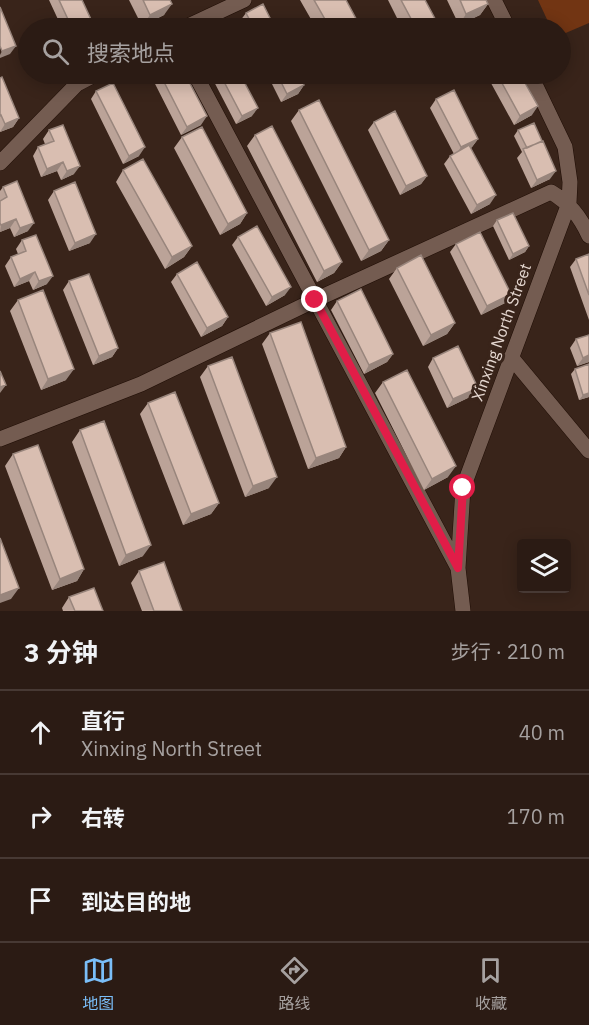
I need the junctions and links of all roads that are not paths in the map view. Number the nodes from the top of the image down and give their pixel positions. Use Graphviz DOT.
graph roads {
  1 [pos="244,0"];
  2 [pos="494,0"];
  3 [pos="205,18"];
  4 [pos="503,18"];
  5 [pos="76,84"];
  6 [pos="200,84"];
  7 [pos="535,84"];
  8 [pos="0,163"];
  9 [pos="569,203"];
  10 [pos="589,236"];
  11 [pos="315,300"];
  12 [pos="511,357"];
  13 [pos="0,439"];
  14 [pos="589,451"];
  15 [pos="458,568"];
  16 [pos="463,611"];
  1 -- 3 [label="street"];
  2 -- 4 [label="street"];
  5 -- 8 [label="street"];
  6 -- 11 [label="street"];
  7 -- 9 [label="street, Xinxing North Street"];
  9 -- 10 [label="street"];
  9 -- 11 [label="street"];
  9 -- 12 [label="street, Xinxing North Street"];
  11 -- 13 [label="street"];
  11 -- 15 [label="street"];
  12 -- 14 [label="street"];
  12 -- 15 [label="street, Xinxing North Street"];
  15 -- 16 [label="street, Xinxing North Street"];
}
